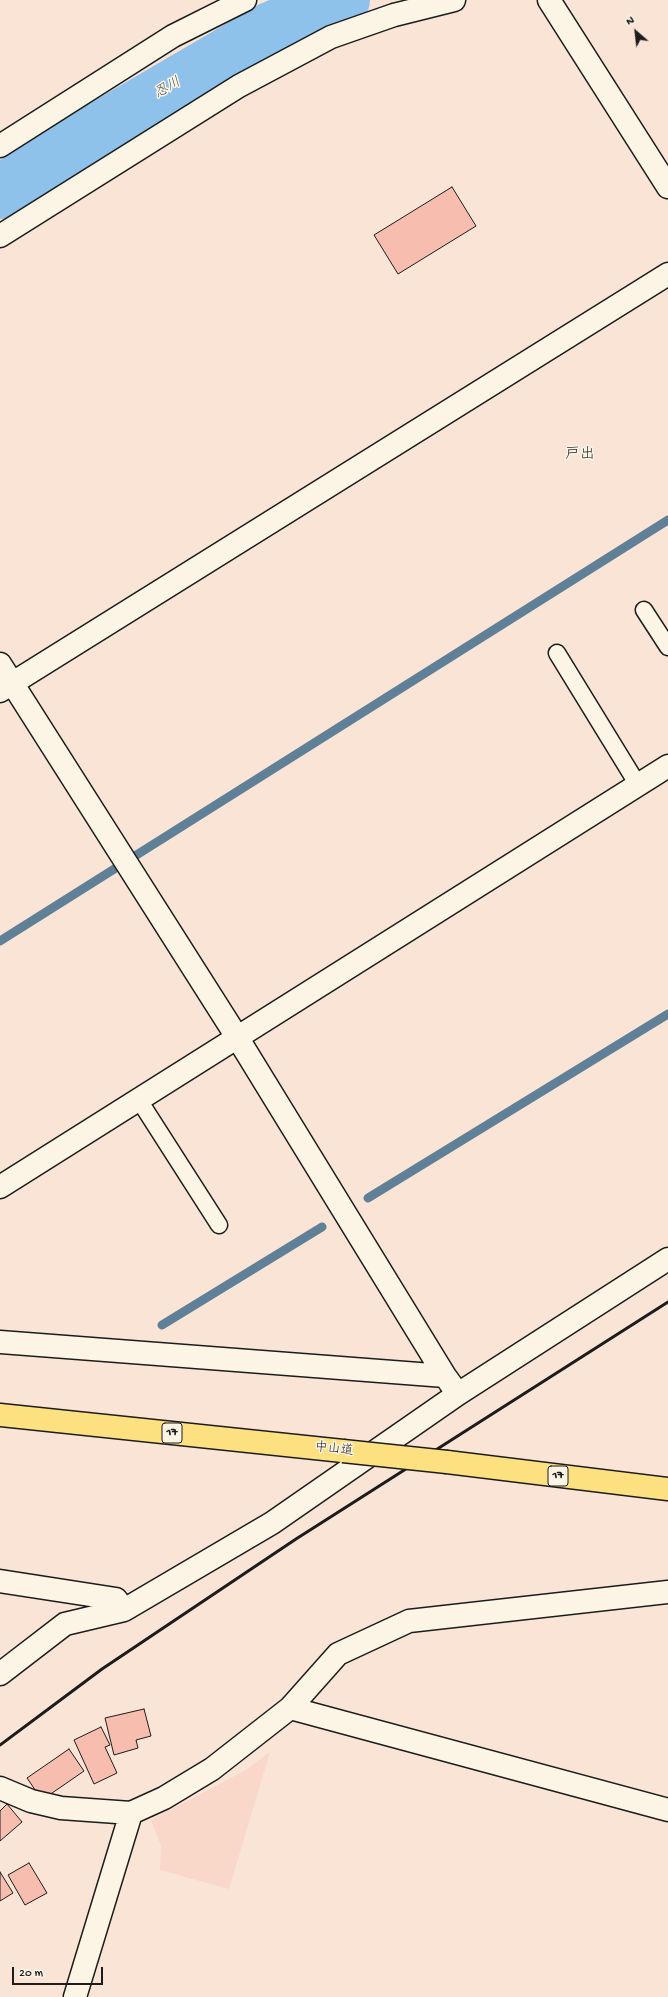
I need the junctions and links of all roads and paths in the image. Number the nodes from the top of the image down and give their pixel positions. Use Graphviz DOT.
graph roads {
  1 [pos="245,0"];
  2 [pos="454,0"];
  3 [pos="549,0"];
  4 [pos="0,145"];
  5 [pos="668,187"];
  6 [pos="0,236"];
  7 [pos="668,274"];
  8 [pos="644,610"];
  9 [pos="668,647"];
  10 [pos="557,653"];
  11 [pos="0,664"];
  12 [pos="6,687"];
  13 [pos="668,766"];
  14 [pos="638,785"];
  15 [pos="237,1037"];
  16 [pos="139,1100"];
  17 [pos="0,1186"];
  18 [pos="219,1225"];
  19 [pos="668,1260"];
  20 [pos="0,1342"];
  21 [pos="445,1376"];
  22 [pos="458,1394"];
  23 [pos="0,1416"];
  24 [pos="668,1489"];
  25 [pos="0,1581"];
  26 [pos="668,1592"];
  27 [pos="124,1610"];
  28 [pos="0,1674"];
  29 [pos="290,1708"];
  30 [pos="0,1788"];
  31 [pos="668,1810"];
  32 [pos="131,1814"];
  33 [pos="75,1997"];
  1 -- 4 [label="street"];
  2 -- 6 [label="street"];
  3 -- 5 [label="street"];
  7 -- 12 [label="street"];
  8 -- 9 [label="lane"];
  10 -- 14 [label="lane"];
  11 -- 12 [label="street"];
  12 -- 15 [label="street"];
  13 -- 14 [label="street"];
  14 -- 15 [label="street"];
  15 -- 16 [label="street"];
  15 -- 21 [label="street"];
  16 -- 17 [label="street"];
  16 -- 18 [label="lane"];
  19 -- 22 [label="street"];
  20 -- 21 [label="street"];
  21 -- 22 [label="street"];
  22 -- 27 [label="street"];
  23 -- 24 [label="highway, 中山道 / 17, bridge"];
  25 -- 27 [label="street"];
  26 -- 29 [label="street"];
  27 -- 28 [label="street"];
  29 -- 31 [label="street"];
  29 -- 32 [label="street"];
  30 -- 32 [label="street"];
  32 -- 33 [label="street"];
}
